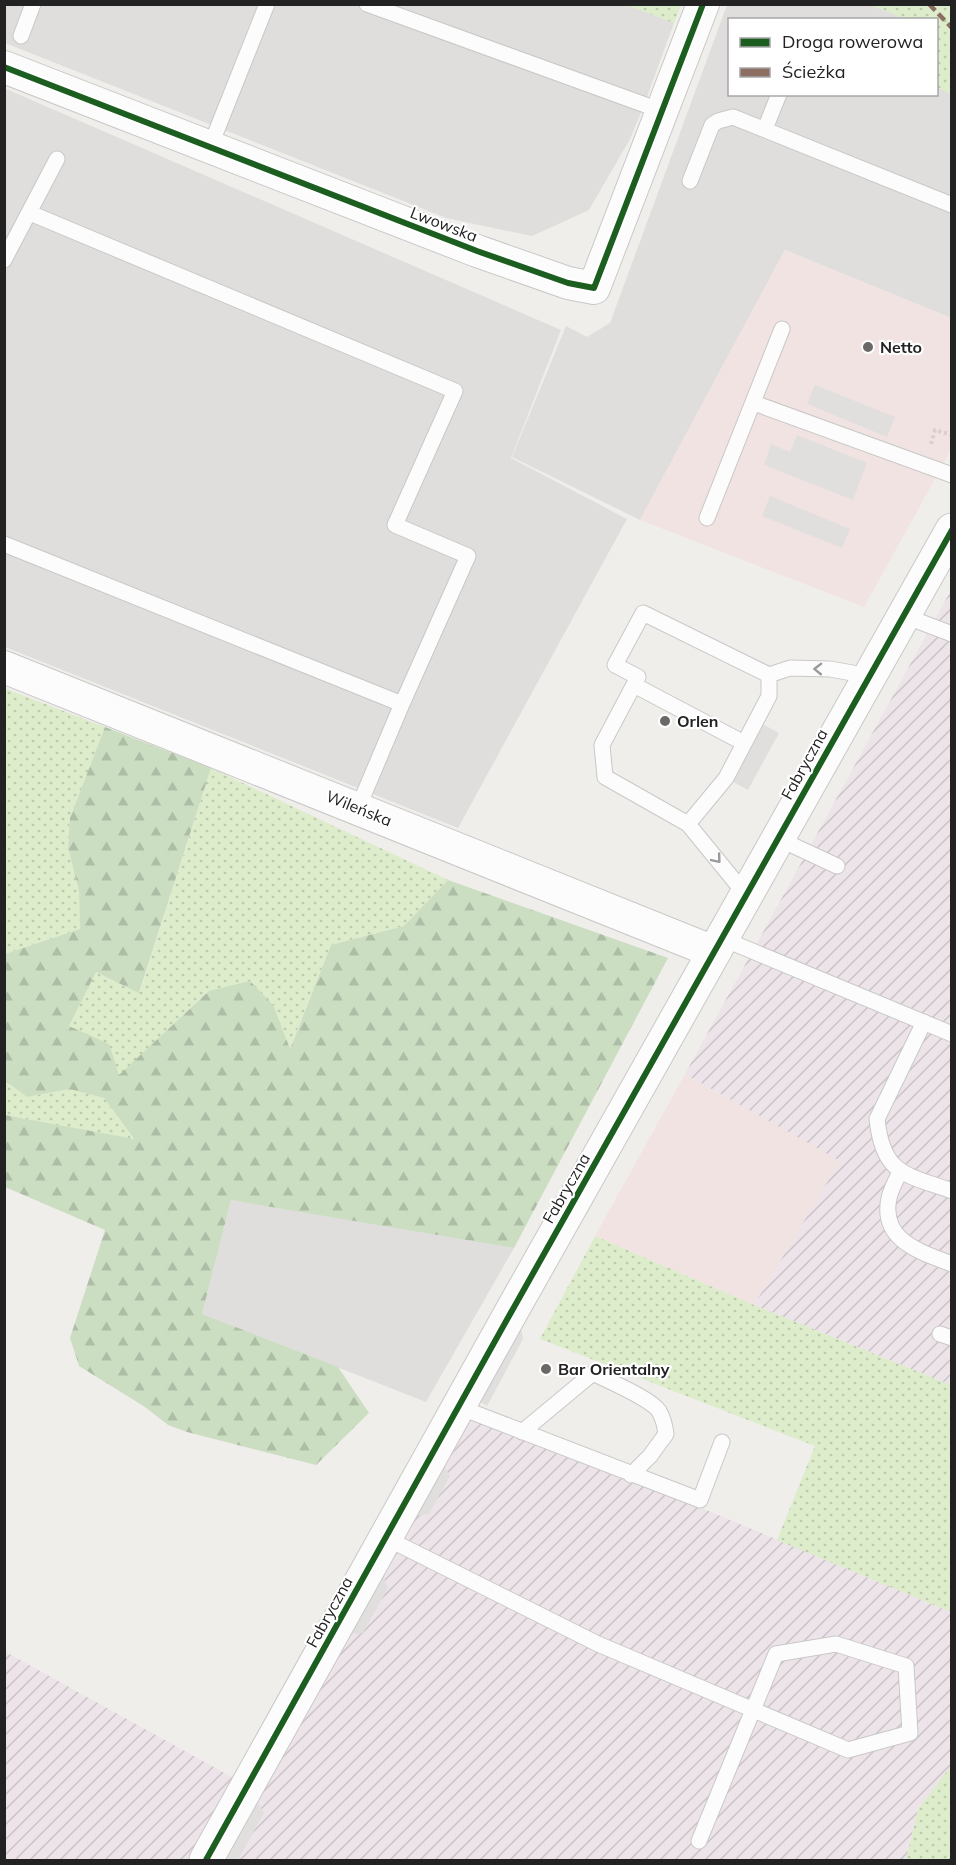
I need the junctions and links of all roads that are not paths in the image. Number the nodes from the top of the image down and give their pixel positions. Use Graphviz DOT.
graph roads {
  1 [pos="33,4"];
  2 [pos="267,4"];
  3 [pos="367,4"];
  4 [pos="703,4"];
  5 [pos="21,36"];
  6 [pos="4,67"];
  7 [pos="777,96"];
  8 [pos="662,111"];
  9 [pos="765,129"];
  10 [pos="210,147"];
  11 [pos="57,159"];
  12 [pos="690,181"];
  13 [pos="951,205"];
  14 [pos="30,213"];
  15 [pos="4,260"];
  16 [pos="782,329"];
  17 [pos="754,403"];
  18 [pos="951,475"];
  19 [pos="707,518"];
  20 [pos="951,530"];
  21 [pos="4,544"];
  22 [pos="902,615"];
  23 [pos="951,634"];
  24 [pos="4,667"];
  25 [pos="769,675"];
  26 [pos="869,676"];
  27 [pos="634,686"];
  28 [pos="402,704"];
  29 [pos="744,743"];
  30 [pos="358,808"];
  31 [pos="688,824"];
  32 [pos="777,838"];
  33 [pos="837,866"];
  34 [pos="746,895"];
  35 [pos="717,945"];
  36 [pos="924,1022"];
  37 [pos="951,1034"];
  38 [pos="900,1172"];
  39 [pos="951,1191"];
  40 [pos="951,1264"];
  41 [pos="459,1407"];
  42 [pos="522,1432"];
  43 [pos="722,1442"];
  44 [pos="631,1475"];
  45 [pos="386,1538"];
  46 [pos="751,1709"];
  47 [pos="699,1841"];
  48 [pos="206,1860"];
  1 -- 5 [label="lane"];
  2 -- 10 [label="lane"];
  3 -- 8 [label="lane"];
  4 -- 8 [label="street, Lwowska"];
  6 -- 10 [label="street, Lwowska"];
  7 -- 9 [label="lane"];
  8 -- 10 [label="street, Lwowska"];
  9 -- 12 [label="lane"];
  9 -- 13 [label="lane"];
  11 -- 14 [label="lane"];
  14 -- 15 [label="lane"];
  14 -- 28 [label="lane"];
  16 -- 17 [label="lane"];
  17 -- 18 [label="lane"];
  17 -- 19 [label="lane"];
  20 -- 22 [label="street, Fabryczna"];
  21 -- 28 [label="lane"];
  22 -- 23 [label="lane"];
  22 -- 26 [label="street, Fabryczna"];
  24 -- 30 [label="street, Wileńska"];
  26 -- 25 [label="lane, one-way"];
  25 -- 27 [label="lane"];
  25 -- 29 [label="lane"];
  26 -- 32 [label="street, Fabryczna"];
  27 -- 29 [label="lane"];
  27 -- 31 [label="lane"];
  28 -- 30 [label="lane"];
  29 -- 31 [label="lane"];
  30 -- 35 [label="street, Wileńska"];
  31 -- 34 [label="lane, one-way"];
  32 -- 33 [label="lane"];
  32 -- 34 [label="street, Fabryczna"];
  34 -- 35 [label="street, Fabryczna"];
  35 -- 36 [label="lane"];
  35 -- 41 [label="street, Fabryczna"];
  36 -- 37 [label="lane"];
  36 -- 38 [label="lane"];
  38 -- 39 [label="lane"];
  38 -- 40 [label="lane"];
  41 -- 42 [label="lane"];
  41 -- 45 [label="street, Fabryczna"];
  42 -- 44 [label="lane"];
  42 -- 44 [label="lane"];
  43 -- 44 [label="lane"];
  45 -- 46 [label="lane"];
  45 -- 48 [label="street, Fabryczna"];
  46 -- 46 [label="lane"];
  46 -- 47 [label="lane"];
}
